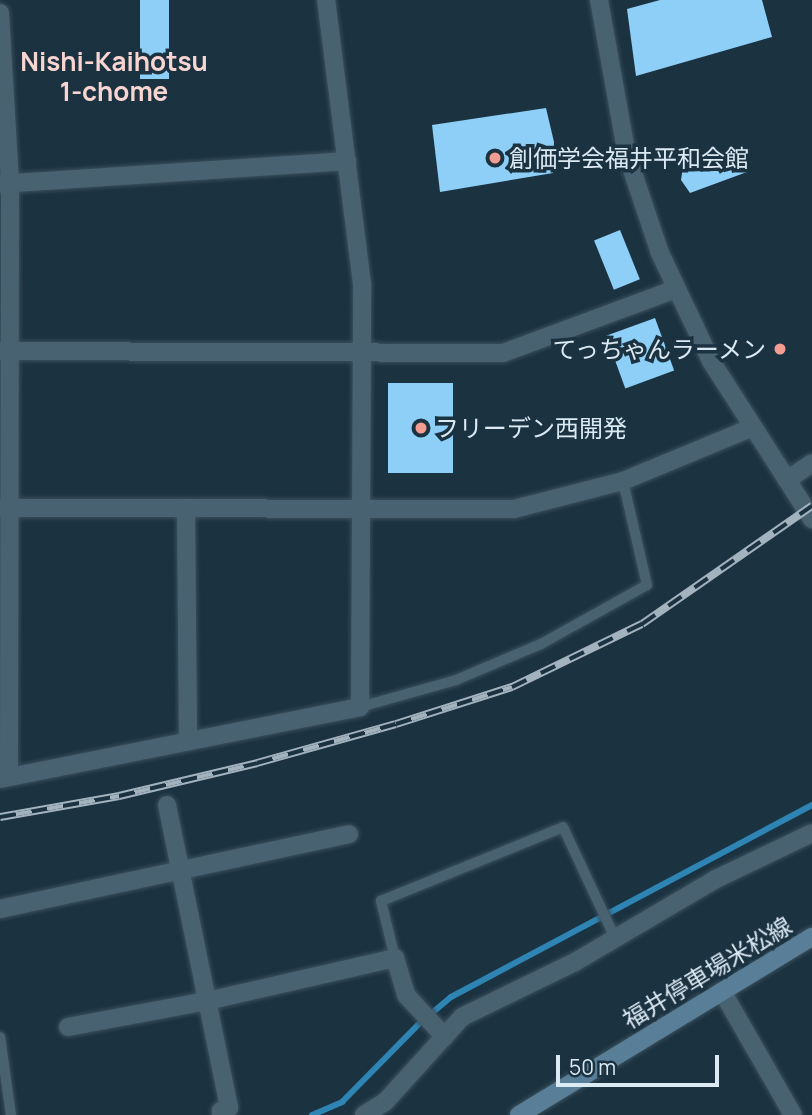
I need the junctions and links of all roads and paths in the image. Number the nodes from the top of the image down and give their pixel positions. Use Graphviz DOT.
graph roads {
  1 [pos="326,0"];
  2 [pos="599,0"];
  3 [pos="0,13"];
  4 [pos="347,161"];
  5 [pos="5,184"];
  6 [pos="676,289"];
  7 [pos="5,351"];
  8 [pos="362,354"];
  9 [pos="751,428"];
  10 [pos="812,463"];
  11 [pos="787,480"];
  12 [pos="623,481"];
  13 [pos="5,508"];
  14 [pos="186,508"];
  15 [pos="361,511"];
  16 [pos="812,519"];
  17 [pos="4,674"];
  18 [pos="360,707"];
  19 [pos="188,740"];
  20 [pos="5,778"];
  21 [pos="167,805"];
  22 [pos="812,833"];
  23 [pos="349,834"];
  24 [pos="180,871"];
  25 [pos="0,909"];
  26 [pos="812,937"];
  27 [pos="615,938"];
  28 [pos="395,958"];
  29 [pos="723,991"];
  30 [pos="207,1001"];
  31 [pos="68,1027"];
  32 [pos="0,1037"];
  33 [pos="445,1037"];
  34 [pos="217,1114"];
  35 [pos="10,1115"];
  36 [pos="364,1115"];
  37 [pos="519,1115"];
  38 [pos="793,1115"];
  1 -- 4 [label="street"];
  2 -- 6 [label="street"];
  3 -- 5 [label="street"];
  4 -- 5 [label="street"];
  4 -- 8 [label="street"];
  5 -- 7 [label="street"];
  6 -- 8 [label="street"];
  6 -- 9 [label="street"];
  7 -- 8 [label="street"];
  7 -- 13 [label="street"];
  8 -- 15 [label="street"];
  9 -- 11 [label="street"];
  9 -- 12 [label="street"];
  10 -- 11 [label="street"];
  11 -- 16 [label="street"];
  12 -- 15 [label="street"];
  12 -- 18 [label="lane"];
  13 -- 14 [label="street"];
  13 -- 17 [label="street"];
  14 -- 15 [label="street"];
  14 -- 19 [label="street"];
  15 -- 18 [label="street"];
  17 -- 20 [label="street"];
  18 -- 19 [label="street"];
  19 -- 20 [label="street"];
  21 -- 24 [label="street"];
  22 -- 27 [label="street"];
  23 -- 24 [label="street"];
  24 -- 25 [label="street"];
  24 -- 30 [label="street"];
  26 -- 29 [label="main road, 福井停車場米松線"];
  27 -- 28 [label="lane"];
  27 -- 33 [label="street"];
  28 -- 30 [label="street"];
  28 -- 33 [label="street"];
  29 -- 37 [label="main road, 福井停車場米松線"];
  29 -- 38 [label="street"];
  30 -- 31 [label="street"];
  30 -- 34 [label="street"];
  32 -- 35 [label="lane"];
  33 -- 36 [label="street"];
}
